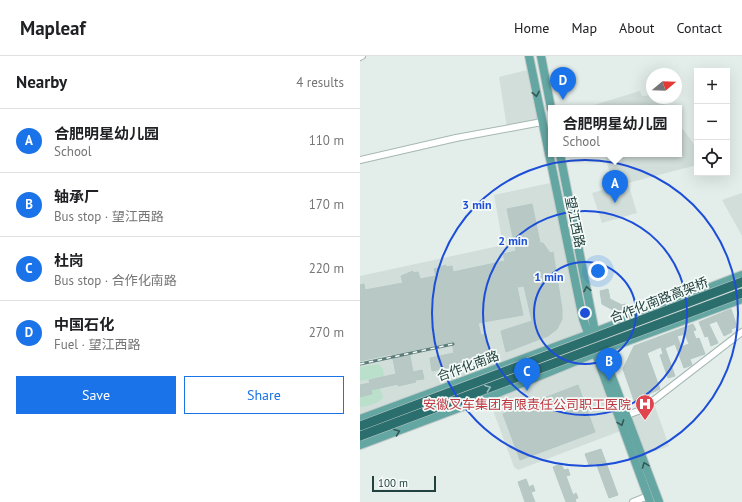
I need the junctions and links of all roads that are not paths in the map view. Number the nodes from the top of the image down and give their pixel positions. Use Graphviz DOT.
graph roads {
  1 [pos="529,56"];
  2 [pos="541,56"];
  3 [pos="550,105"];
  4 [pos="542,122"];
  5 [pos="548,151"];
  6 [pos="549,157"];
  7 [pos="561,157"];
  8 [pos="360,160"];
  9 [pos="742,276"];
  10 [pos="742,282"];
  11 [pos="742,293"];
  12 [pos="742,299"];
  13 [pos="742,332"];
  14 [pos="592,333"];
  15 [pos="599,352"];
  16 [pos="627,415"];
  17 [pos="360,419"];
  18 [pos="360,426"];
  19 [pos="360,436"];
  20 [pos="360,445"];
  21 [pos="649,499"];
  22 [pos="633,502"];
  23 [pos="659,502"];
  1 -- 4 [label="main road, 望江西路, one-way"];
  2 -- 3 [label="main road"];
  4 -- 5 [label="main road, 望江西路"];
  4 -- 8 [label="street"];
  6 -- 14 [label="main road, 望江西路"];
  14 -- 7 [label="main road, 望江西路, one-way"];
  9 -- 14 [label="main road, 合作化南路"];
  10 -- 18 [label="highway, 合作化南路高架桥, bridge"];
  19 -- 11 [label="highway, 合作化南路高架桥, one-way, bridge"];
  12 -- 15 [label="main road"];
  13 -- 16 [label="street"];
  14 -- 15 [label="main road, 望江西路"];
  14 -- 17 [label="main road, 合作化南路"];
  15 -- 16 [label="main road, 望江西路"];
  20 -- 15 [label="main road, one-way"];
  15 -- 21 [label="main road, 望江西路, one-way"];
  23 -- 16 [label="main road, 望江西路, one-way"];
  21 -- 22 [label="street"];
}
